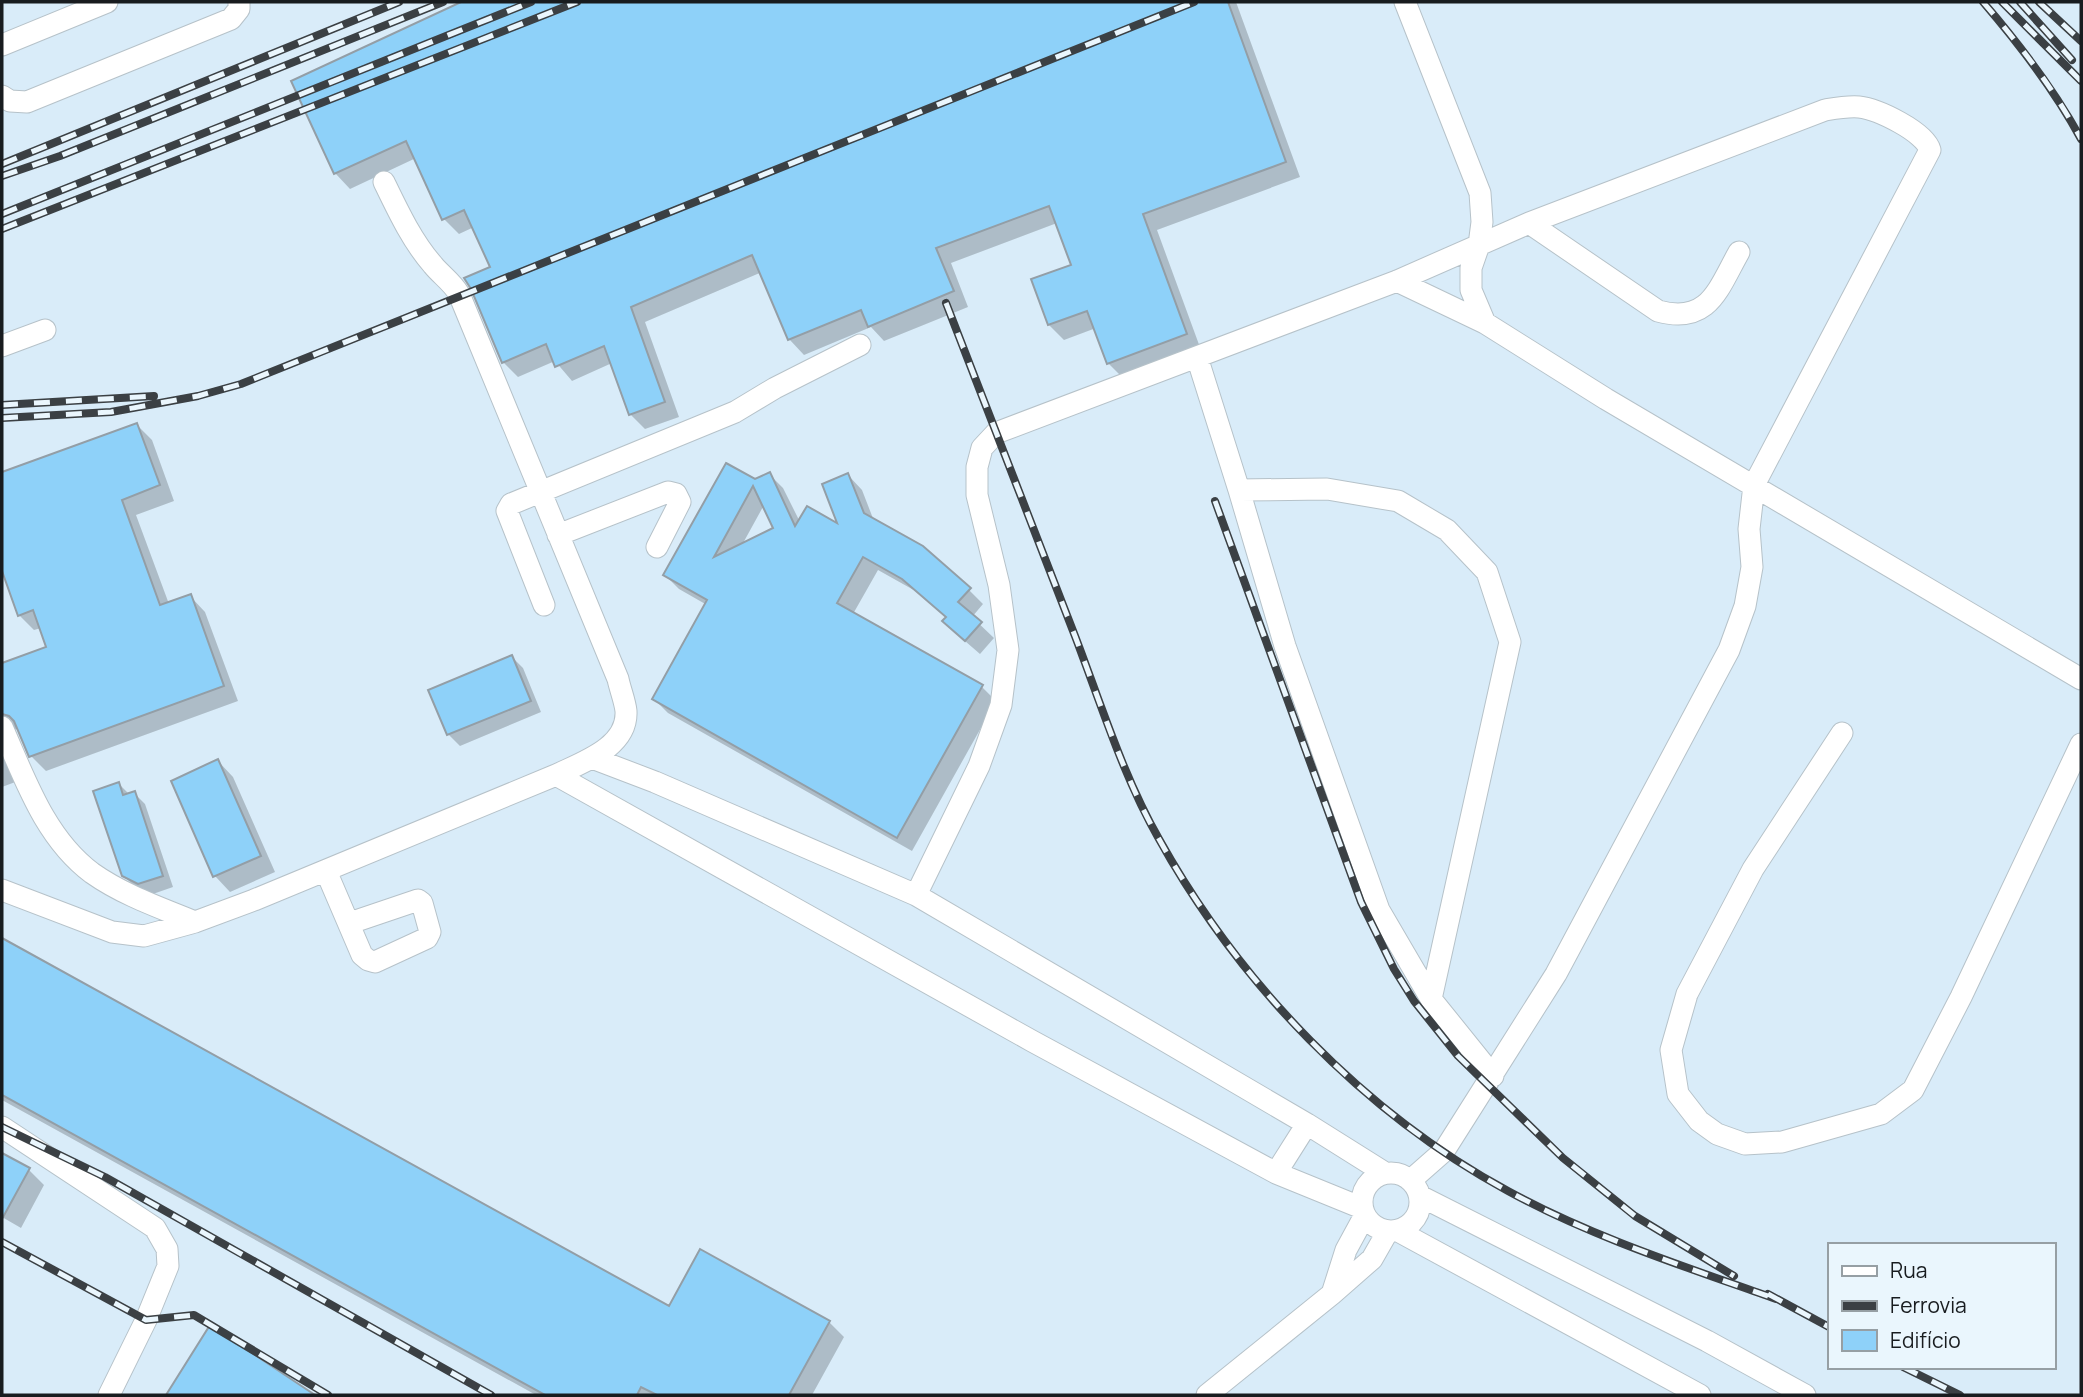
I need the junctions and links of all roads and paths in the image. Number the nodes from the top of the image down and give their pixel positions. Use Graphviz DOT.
graph roads {
  1 [pos="107,2"];
  2 [pos="239,2"];
  3 [pos="1405,2"];
  4 [pos="2,44"];
  5 [pos="2,96"];
  6 [pos="384,182"];
  7 [pos="1529,223"];
  8 [pos="1479,244"];
  9 [pos="1739,252"];
  10 [pos="1397,281"];
  11 [pos="1485,323"];
  12 [pos="45,330"];
  13 [pos="860,345"];
  14 [pos="2,346"];
  15 [pos="1197,357"];
  16 [pos="1754,485"];
  17 [pos="1239,489"];
  18 [pos="540,493"];
  19 [pos="558,535"];
  20 [pos="657,547"];
  21 [pos="544,606"];
  22 [pos="2081,679"];
  23 [pos="2,727"];
  24 [pos="1842,733"];
  25 [pos="2081,744"];
  26 [pos="592,758"];
  27 [pos="556,775"];
  28 [pos="326,871"];
  29 [pos="2,890"];
  30 [pos="916,895"];
  31 [pos="195,922"];
  32 [pos="350,923"];
  33 [pos="1431,999"];
  34 [pos="1493,1076"];
  35 [pos="1307,1124"];
  36 [pos="2,1127"];
  37 [pos="1276,1173"];
  38 [pos="1385,1173"];
  39 [pos="1416,1188"];
  40 [pos="1364,1212"];
  41 [pos="1393,1231"];
  42 [pos="1332,1294"];
  43 [pos="109,1395"];
  44 [pos="1207,1395"];
  45 [pos="1700,1395"];
  46 [pos="1805,1395"];
  1 -- 4 [label="lane"];
  2 -- 5 [label="lane"];
  3 -- 8 [label="lane"];
  6 -- 18 [label="lane"];
  7 -- 8 [label="lane"];
  7 -- 9 [label="lane"];
  7 -- 16 [label="lane"];
  8 -- 10 [label="lane"];
  8 -- 11 [label="lane"];
  10 -- 11 [label="lane"];
  10 -- 15 [label="lane"];
  11 -- 16 [label="lane"];
  12 -- 14 [label="lane"];
  13 -- 18 [label="lane"];
  15 -- 17 [label="lane"];
  15 -- 30 [label="lane"];
  16 -- 22 [label="lane"];
  16 -- 34 [label="lane"];
  17 -- 33 [label="lane"];
  17 -- 33 [label="lane"];
  18 -- 19 [label="lane"];
  18 -- 21 [label="lane"];
  19 -- 20 [label="lane"];
  19 -- 26 [label="lane"];
  23 -- 31 [label="lane"];
  24 -- 25 [label="lane"];
  26 -- 27 [label="lane"];
  26 -- 30 [label="lane"];
  27 -- 28 [label="lane"];
  27 -- 37 [label="lane"];
  28 -- 31 [label="lane"];
  28 -- 32 [label="lane"];
  29 -- 31 [label="lane"];
  30 -- 35 [label="lane"];
  33 -- 34 [label="lane"];
  34 -- 39 [label="lane"];
  35 -- 37 [label="lane"];
  35 -- 38 [label="lane"];
  36 -- 43 [label="lane"];
  37 -- 40 [label="lane"];
  38 -- 39 [label="lane"];
  38 -- 40 [label="lane"];
  39 -- 41 [label="lane"];
  39 -- 46 [label="lane"];
  40 -- 41 [label="lane"];
  40 -- 42 [label="lane"];
  41 -- 42 [label="lane"];
  41 -- 45 [label="lane"];
  42 -- 44 [label="lane"];
}
